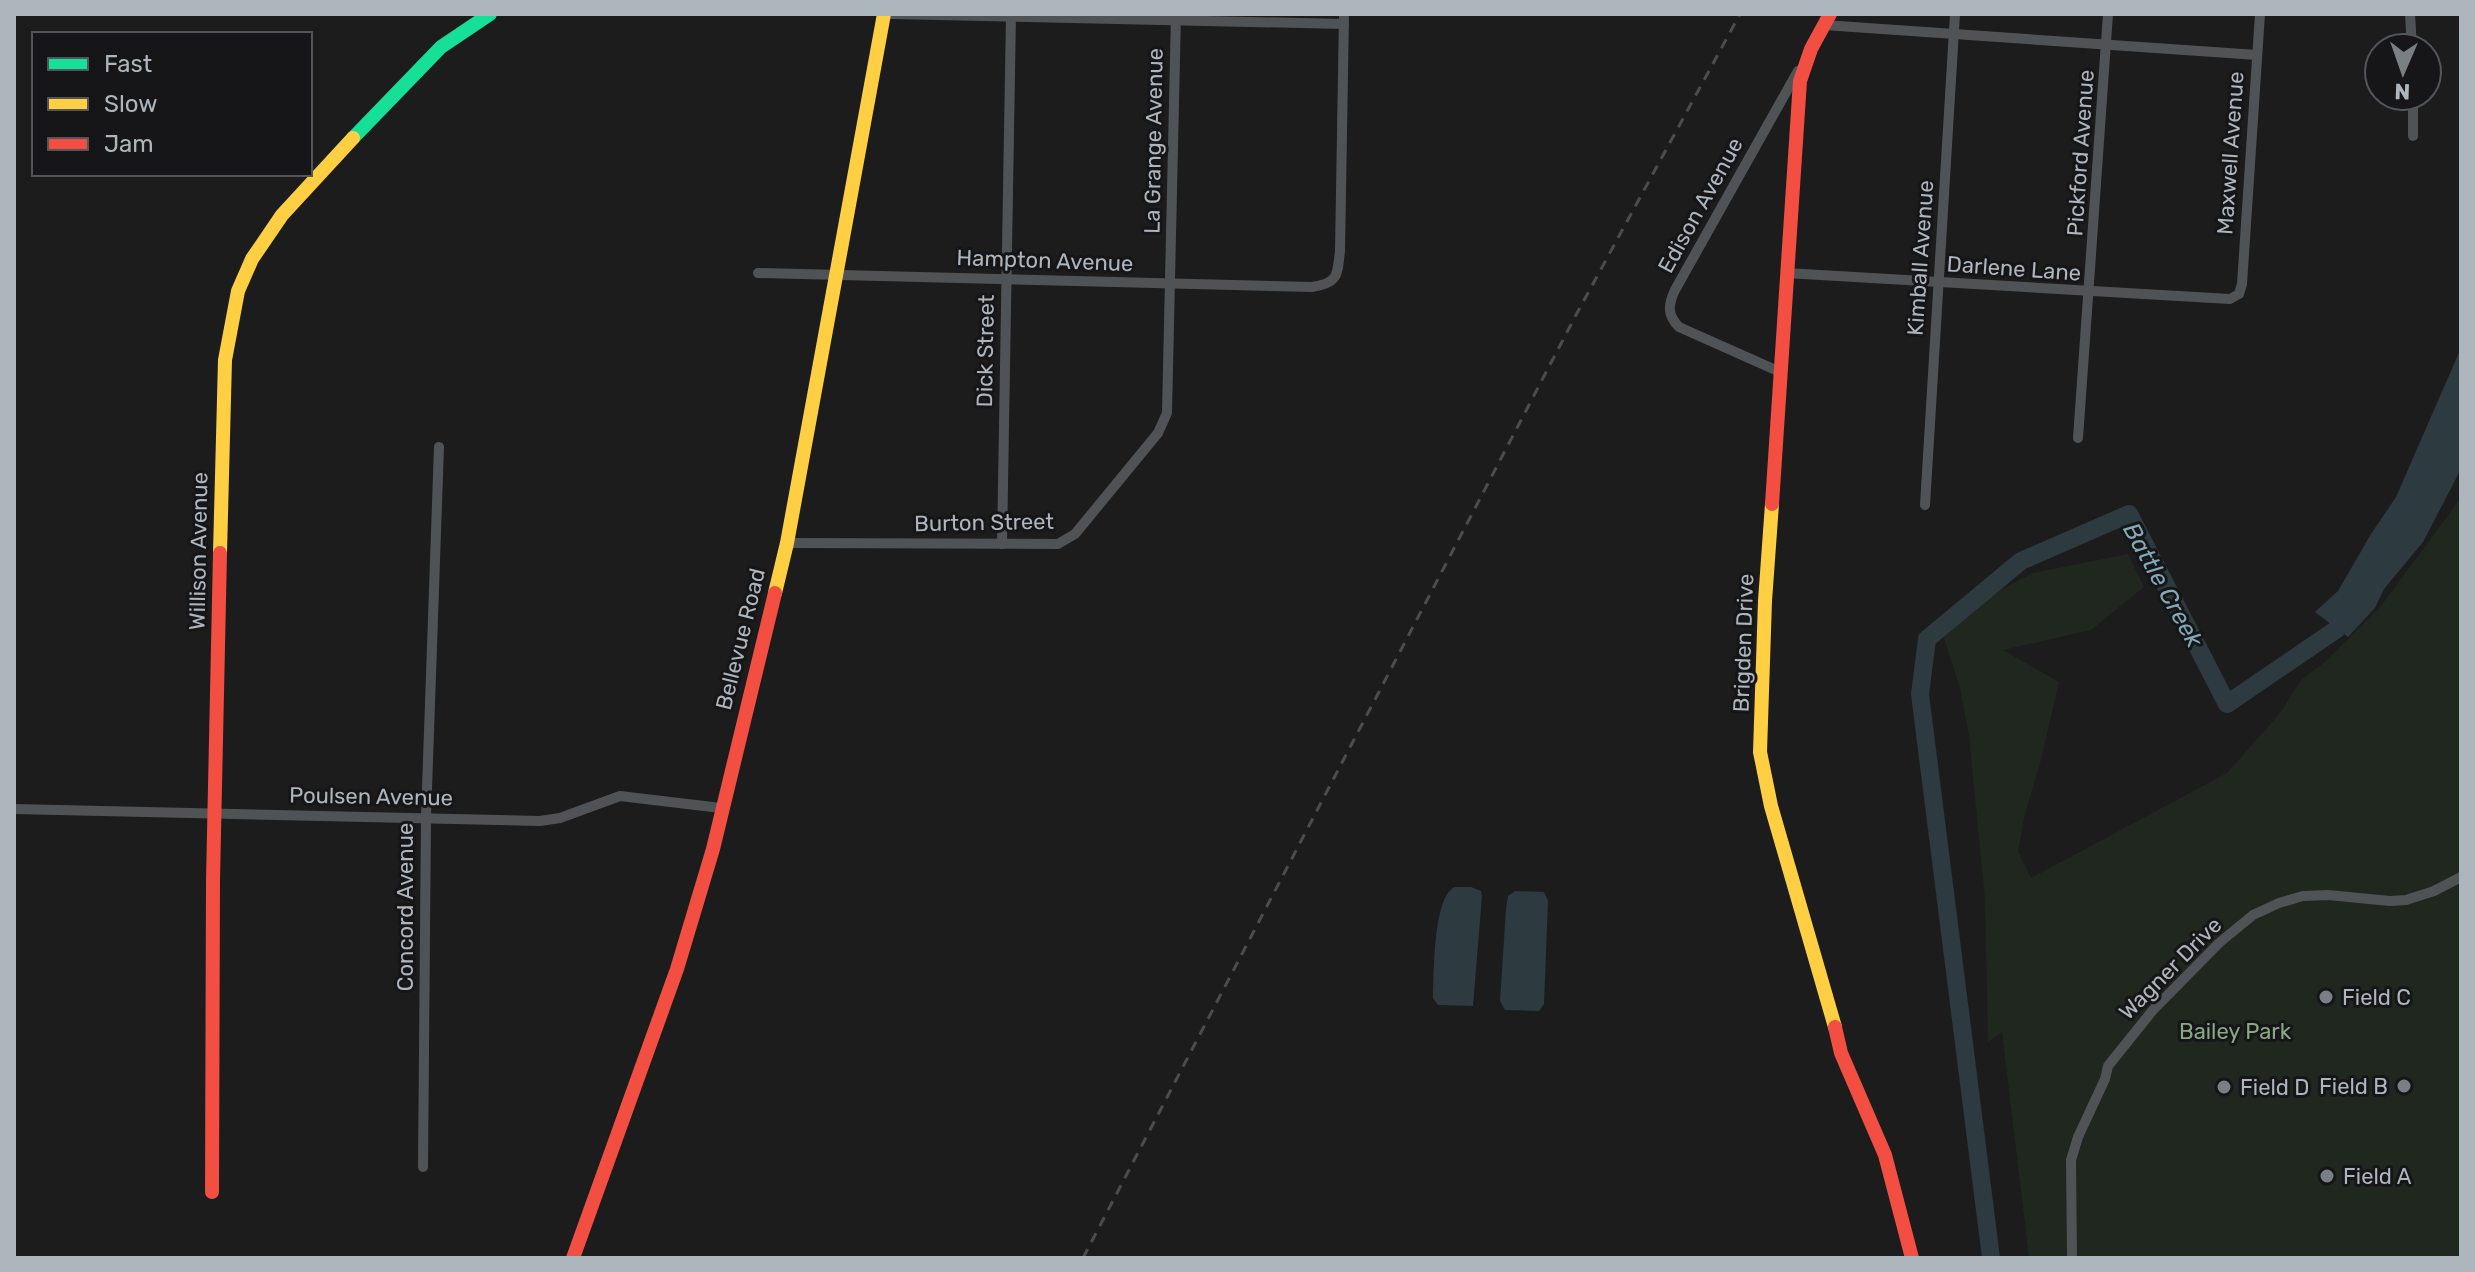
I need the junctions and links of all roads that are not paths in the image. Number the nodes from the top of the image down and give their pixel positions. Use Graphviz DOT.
graph roads {
  1 [pos="490,14"];
  2 [pos="884,14"];
  3 [pos="892,14"];
  4 [pos="1955,14"];
  5 [pos="2108,14"];
  6 [pos="2260,14"];
  7 [pos="1010,15"];
  8 [pos="1176,18"];
  9 [pos="1344,19"];
  10 [pos="1827,19"];
  11 [pos="1954,36"];
  12 [pos="2107,43"];
  13 [pos="1811,49"];
  14 [pos="2257,55"];
  15 [pos="2413,112"];
  16 [pos="2413,136"];
  17 [pos="758,273"];
  18 [pos="1786,273"];
  19 [pos="837,275"];
  20 [pos="1006,279"];
  21 [pos="1170,284"];
  22 [pos="1939,284"];
  23 [pos="2090,293"];
  24 [pos="2239,294"];
  25 [pos="1780,372"];
  26 [pos="1167,413"];
  27 [pos="2078,438"];
  28 [pos="439,447"];
  29 [pos="1925,505"];
  30 [pos="787,543"];
  31 [pos="1002,544"];
  32 [pos="721,808"];
  33 [pos="14,809"];
  34 [pos="214,813"];
  35 [pos="426,817"];
  36 [pos="2461,877"];
  37 [pos="423,1167"];
  38 [pos="212,1192"];
  39 [pos="573,1258"];
  40 [pos="1912,1258"];
  41 [pos="2072,1258"];
  1 -- 34 [label="street, Willison Avenue"];
  2 -- 19 [label="street, Bellevue Road"];
  3 -- 7 [label="street"];
  4 -- 11 [label="street, Kimball Avenue"];
  5 -- 12 [label="street, Pickford Avenue"];
  6 -- 14 [label="street, Maxwell Avenue"];
  7 -- 8 [label="street"];
  7 -- 20 [label="street, Dick Street"];
  8 -- 9 [label="street"];
  8 -- 21 [label="street, La Grange Avenue"];
  9 -- 21 [label="street, Hampton Avenue"];
  10 -- 11 [label="street"];
  10 -- 13 [label="street, Brigden Drive"];
  11 -- 12 [label="street"];
  11 -- 22 [label="street, Kimball Avenue"];
  12 -- 14 [label="street"];
  12 -- 23 [label="street, Pickford Avenue"];
  13 -- 18 [label="street, Brigden Drive"];
  13 -- 25 [label="street, Edison Avenue"];
  14 -- 24 [label="street, Maxwell Avenue"];
  15 -- 16 [label="street"];
  17 -- 19 [label="street, Hampton Avenue"];
  18 -- 22 [label="street, Darlene Lane"];
  18 -- 25 [label="street, Brigden Drive"];
  19 -- 20 [label="street, Hampton Avenue"];
  19 -- 30 [label="street, Bellevue Road"];
  20 -- 21 [label="street, Hampton Avenue"];
  20 -- 31 [label="street, Dick Street"];
  21 -- 26 [label="street, La Grange Avenue"];
  22 -- 23 [label="street, Darlene Lane"];
  22 -- 29 [label="street, Kimball Avenue"];
  23 -- 24 [label="street, Darlene Lane"];
  23 -- 27 [label="street, Pickford Avenue"];
  25 -- 40 [label="street, Brigden Drive"];
  26 -- 31 [label="street, Burton Street"];
  28 -- 35 [label="street, Concord Avenue"];
  30 -- 31 [label="street, Burton Street"];
  30 -- 32 [label="street, Bellevue Road"];
  32 -- 35 [label="street, Poulsen Avenue"];
  32 -- 39 [label="street, Bellevue Road"];
  33 -- 34 [label="street, Poulsen Avenue"];
  34 -- 35 [label="street, Poulsen Avenue"];
  34 -- 38 [label="street, Willison Avenue"];
  35 -- 37 [label="street, Concord Avenue"];
  36 -- 41 [label="street, Wagner Drive"];
}
